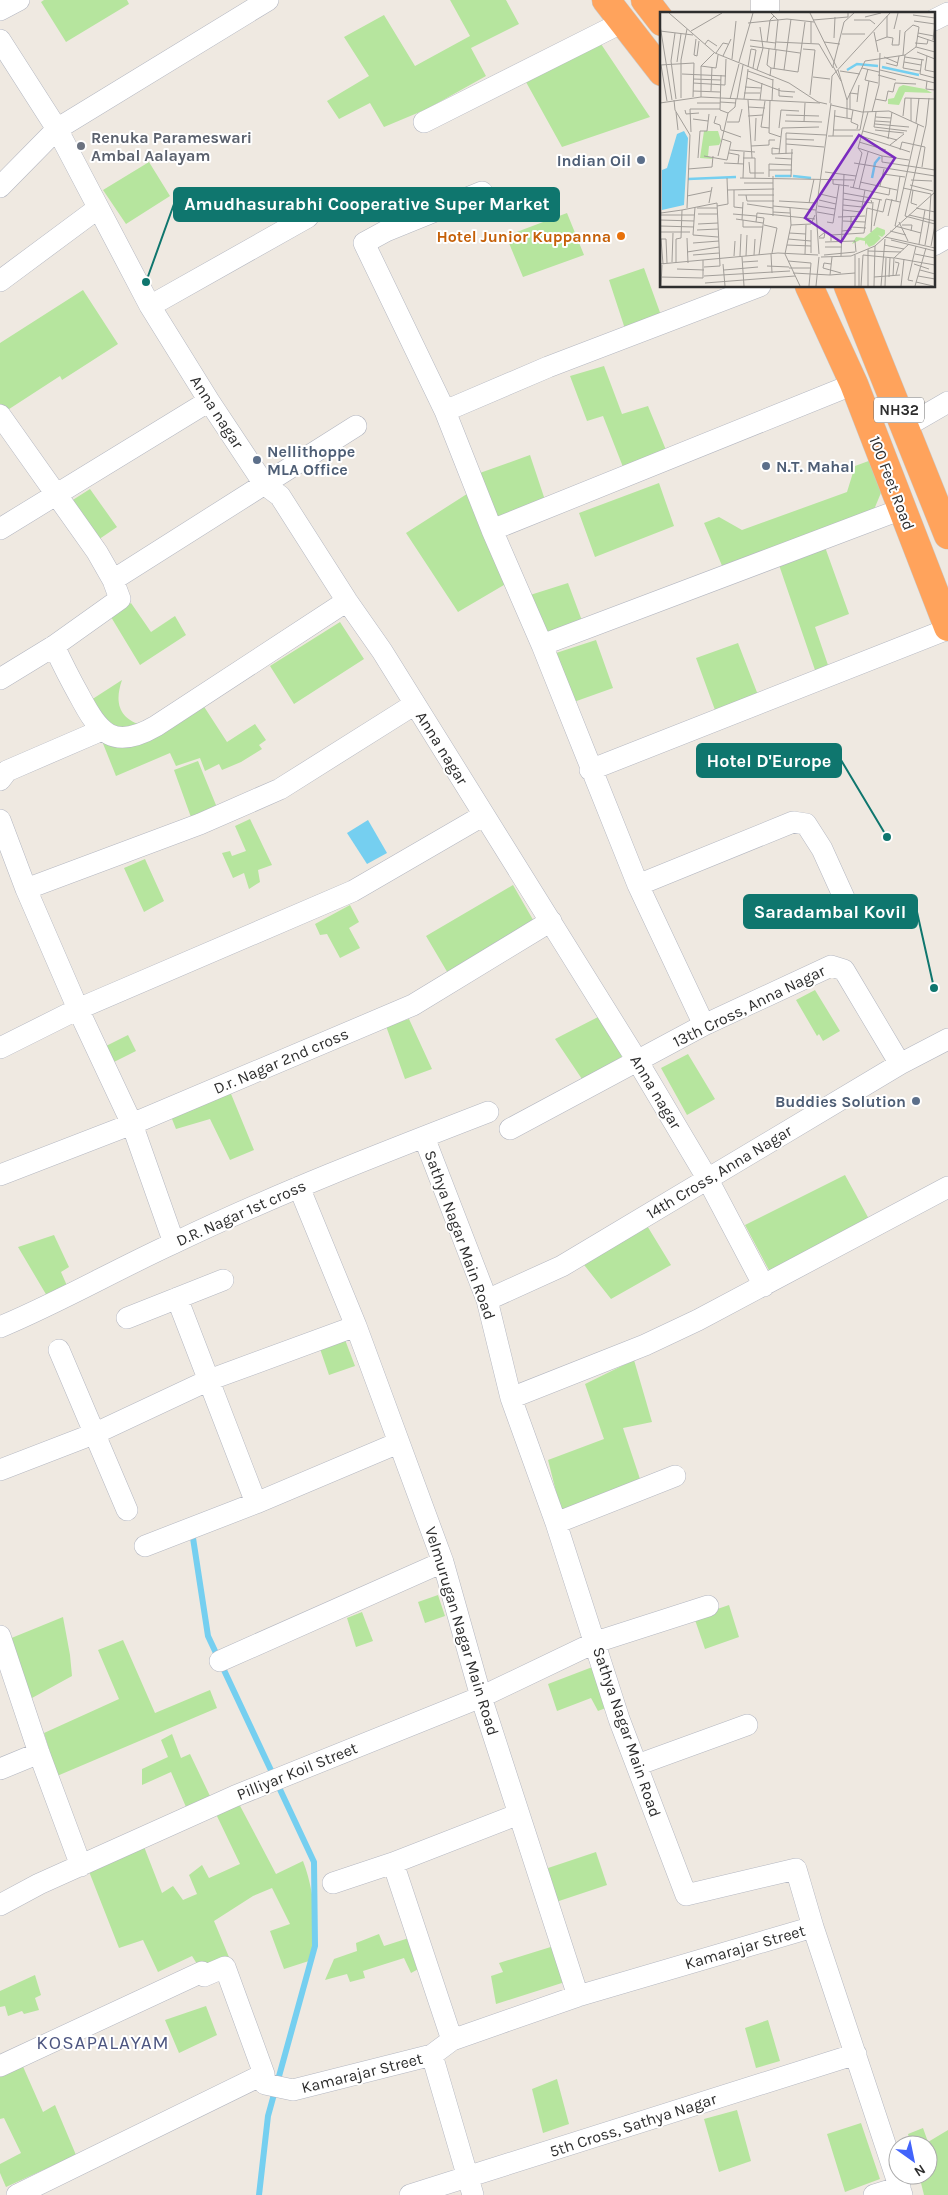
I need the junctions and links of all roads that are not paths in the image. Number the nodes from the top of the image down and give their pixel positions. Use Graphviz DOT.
graph roads {
  1 [pos="19,0"];
  2 [pos="268,0"];
  3 [pos="606,0"];
  4 [pos="645,0"];
  5 [pos="0,10"];
  6 [pos="948,13"];
  7 [pos="660,19"];
  8 [pos="936,19"];
  9 [pos="623,22"];
  10 [pos="0,40"];
  11 [pos="660,69"];
  12 [pos="424,122"];
  13 [pos="57,129"];
  14 [pos="0,187"];
  15 [pos="482,192"];
  16 [pos="97,208"];
  17 [pos="308,217"];
  18 [pos="948,237"];
  19 [pos="936,244"];
  20 [pos="0,281"];
  21 [pos="755,288"];
  22 [pos="810,288"];
  23 [pos="854,289"];
  24 [pos="150,306"];
  25 [pos="854,384"];
  26 [pos="209,401"];
  27 [pos="948,402"];
  28 [pos="444,411"];
  29 [pos="0,415"];
  30 [pos="356,426"];
  31 [pos="905,427"];
  32 [pos="264,484"];
  33 [pos="56,493"];
  34 [pos="902,509"];
  35 [pos="0,529"];
  36 [pos="492,530"];
  37 [pos="948,535"];
  38 [pos="113,580"];
  39 [pos="347,601"];
  40 [pos="948,628"];
  41 [pos="542,645"];
  42 [pos="54,646"];
  43 [pos="0,679"];
  44 [pos="415,704"];
  45 [pos="102,730"];
  46 [pos="590,770"];
  47 [pos="0,780"];
  48 [pos="484,815"];
  49 [pos="0,820"];
  50 [pos="638,885"];
  51 [pos="26,889"];
  52 [pos="846,902"];
  53 [pos="551,921"];
  54 [pos="78,1009"];
  55 [pos="704,1025"];
  56 [pos="948,1039"];
  57 [pos="0,1048"];
  58 [pos="638,1062"];
  59 [pos="900,1064"];
  60 [pos="488,1112"];
  61 [pos="132,1124"];
  62 [pos="510,1129"];
  63 [pos="424,1137"];
  64 [pos="0,1176"];
  65 [pos="707,1178"];
  66 [pos="300,1187"];
  67 [pos="948,1187"];
  68 [pos="174,1243"];
  69 [pos="224,1280"];
  70 [pos="764,1286"];
  71 [pos="177,1298"];
  72 [pos="488,1300"];
  73 [pos="127,1318"];
  74 [pos="356,1326"];
  75 [pos="0,1327"];
  76 [pos="59,1350"];
  77 [pos="209,1380"];
  78 [pos="511,1398"];
  79 [pos="96,1433"];
  80 [pos="398,1443"];
  81 [pos="0,1470"];
  82 [pos="675,1476"];
  83 [pos="256,1503"];
  84 [pos="127,1510"];
  85 [pos="556,1523"];
  86 [pos="145,1546"];
  87 [pos="443,1562"];
  88 [pos="708,1606"];
  89 [pos="0,1636"];
  90 [pos="596,1642"];
  91 [pos="220,1661"];
  92 [pos="481,1697"];
  93 [pos="747,1725"];
  94 [pos="39,1753"];
  95 [pos="637,1765"];
  96 [pos="0,1768"];
  97 [pos="519,1814"];
  98 [pos="393,1863"];
  99 [pos="81,1866"];
  100 [pos="333,1883"];
  101 [pos="0,1905"];
  102 [pos="813,1927"];
  103 [pos="578,1996"];
  104 [pos="452,2040"];
  105 [pos="856,2054"];
  106 [pos="432,2055"];
  107 [pos="0,2066"];
  108 [pos="264,2079"];
  109 [pos="470,2187"];
  110 [pos="901,2191"];
  111 [pos="17,2195"];
  112 [pos="410,2195"];
  113 [pos="874,2195"];
  1 -- 5 [label="street"];
  2 -- 13 [label="street"];
  3 -- 9 [label="highway"];
  4 -- 7 [label="highway"];
  6 -- 8 [label="street"];
  9 -- 11 [label="highway"];
  9 -- 12 [label="street"];
  10 -- 13 [label="street, Anna nagar"];
  13 -- 14 [label="street"];
  13 -- 16 [label="street, Anna nagar"];
  15 -- 28 [label="street"];
  16 -- 20 [label="street"];
  16 -- 24 [label="street, Anna nagar"];
  17 -- 24 [label="street"];
  18 -- 19 [label="street"];
  21 -- 28 [label="street"];
  22 -- 25 [label="highway, 100 Feet Road / NH32"];
  23 -- 31 [label="highway, 100 Feet Road / NH32"];
  24 -- 26 [label="street, Anna nagar"];
  25 -- 34 [label="highway, 100 Feet Road / NH32"];
  25 -- 36 [label="street"];
  26 -- 32 [label="street, Anna nagar"];
  26 -- 33 [label="street"];
  27 -- 31 [label="street"];
  28 -- 36 [label="street"];
  29 -- 33 [label="street"];
  30 -- 32 [label="street"];
  31 -- 37 [label="highway, 100 Feet Road / NH32"];
  32 -- 38 [label="street"];
  32 -- 39 [label="street, Anna nagar"];
  33 -- 35 [label="street"];
  33 -- 38 [label="street"];
  34 -- 40 [label="highway, 100 Feet Road / NH32"];
  34 -- 41 [label="street"];
  36 -- 41 [label="street"];
  38 -- 42 [label="street"];
  39 -- 44 [label="street, Anna nagar"];
  39 -- 45 [label="street"];
  40 -- 46 [label="street"];
  41 -- 46 [label="street"];
  42 -- 43 [label="street"];
  42 -- 45 [label="street"];
  44 -- 48 [label="street, Anna nagar"];
  44 -- 51 [label="street"];
  45 -- 47 [label="street"];
  46 -- 50 [label="street"];
  48 -- 53 [label="street, Anna nagar"];
  48 -- 54 [label="street"];
  49 -- 51 [label="street"];
  50 -- 52 [label="street"];
  50 -- 55 [label="street"];
  51 -- 54 [label="street"];
  53 -- 58 [label="street, Anna nagar"];
  53 -- 61 [label="street, D.r. Nagar 2nd cross"];
  54 -- 57 [label="street"];
  54 -- 61 [label="street"];
  55 -- 58 [label="street, 13th Cross, Anna Nagar"];
  55 -- 59 [label="street, 13th Cross, Anna Nagar"];
  56 -- 59 [label="street, 14th Cross, Anna Nagar"];
  58 -- 62 [label="street"];
  58 -- 65 [label="street, Anna nagar"];
  59 -- 65 [label="street, 14th Cross, Anna Nagar"];
  60 -- 63 [label="street, D.R. Nagar 1st cross"];
  61 -- 64 [label="street, D.r. Nagar 2nd cross"];
  61 -- 68 [label="street"];
  63 -- 66 [label="street, D.R. Nagar 1st cross"];
  63 -- 72 [label="street, Sathya Nagar Main Road"];
  65 -- 70 [label="street, Anna nagar"];
  65 -- 72 [label="street, 14th Cross, Anna Nagar"];
  66 -- 68 [label="street, D.R. Nagar 1st cross"];
  66 -- 74 [label="street, Velmurugan Nagar Main Road"];
  67 -- 70 [label="street"];
  68 -- 75 [label="street, D.R. Nagar 1st cross"];
  69 -- 71 [label="street"];
  70 -- 78 [label="street"];
  71 -- 73 [label="street"];
  71 -- 77 [label="street"];
  72 -- 78 [label="street, Sathya Nagar Main Road"];
  74 -- 77 [label="street"];
  74 -- 80 [label="street, Velmurugan Nagar Main Road"];
  76 -- 79 [label="street"];
  77 -- 79 [label="street"];
  77 -- 83 [label="street"];
  78 -- 85 [label="street, Sathya Nagar Main Road"];
  79 -- 81 [label="street"];
  79 -- 84 [label="street"];
  80 -- 83 [label="street"];
  80 -- 87 [label="street, Velmurugan Nagar Main Road"];
  82 -- 85 [label="street"];
  83 -- 86 [label="street"];
  85 -- 90 [label="street, Sathya Nagar Main Road"];
  87 -- 91 [label="street"];
  87 -- 92 [label="street, Velmurugan Nagar Main Road"];
  88 -- 90 [label="street, Pilliyar Koil Street"];
  89 -- 94 [label="street"];
  90 -- 92 [label="street, Pilliyar Koil Street"];
  90 -- 95 [label="street, Sathya Nagar Main Road"];
  92 -- 97 [label="street, Velmurugan Nagar Main Road"];
  92 -- 99 [label="street, Pilliyar Koil Street"];
  93 -- 95 [label="street"];
  94 -- 96 [label="street"];
  94 -- 99 [label="street"];
  95 -- 102 [label="street, Sathya Nagar Main Road"];
  97 -- 98 [label="street"];
  97 -- 103 [label="street, Velmurugan Nagar Main Road"];
  98 -- 100 [label="street"];
  98 -- 104 [label="street"];
  99 -- 101 [label="street, Pilliyar Koil Street"];
  102 -- 103 [label="street, Kamarajar Street"];
  102 -- 105 [label="street, Sathya Nagar Main Road"];
  103 -- 104 [label="street, Kamarajar Street"];
  104 -- 106 [label="street, Kamarajar Street"];
  105 -- 109 [label="street, 5th Cross, Sathya Nagar"];
  105 -- 110 [label="street, Sathya Nagar Main Road"];
  106 -- 108 [label="street, Kamarajar Street"];
  106 -- 109 [label="street"];
  107 -- 108 [label="street"];
  108 -- 111 [label="street"];
  109 -- 112 [label="street, 5th Cross, Sathya Nagar"];
  110 -- 113 [label="street"];
}
